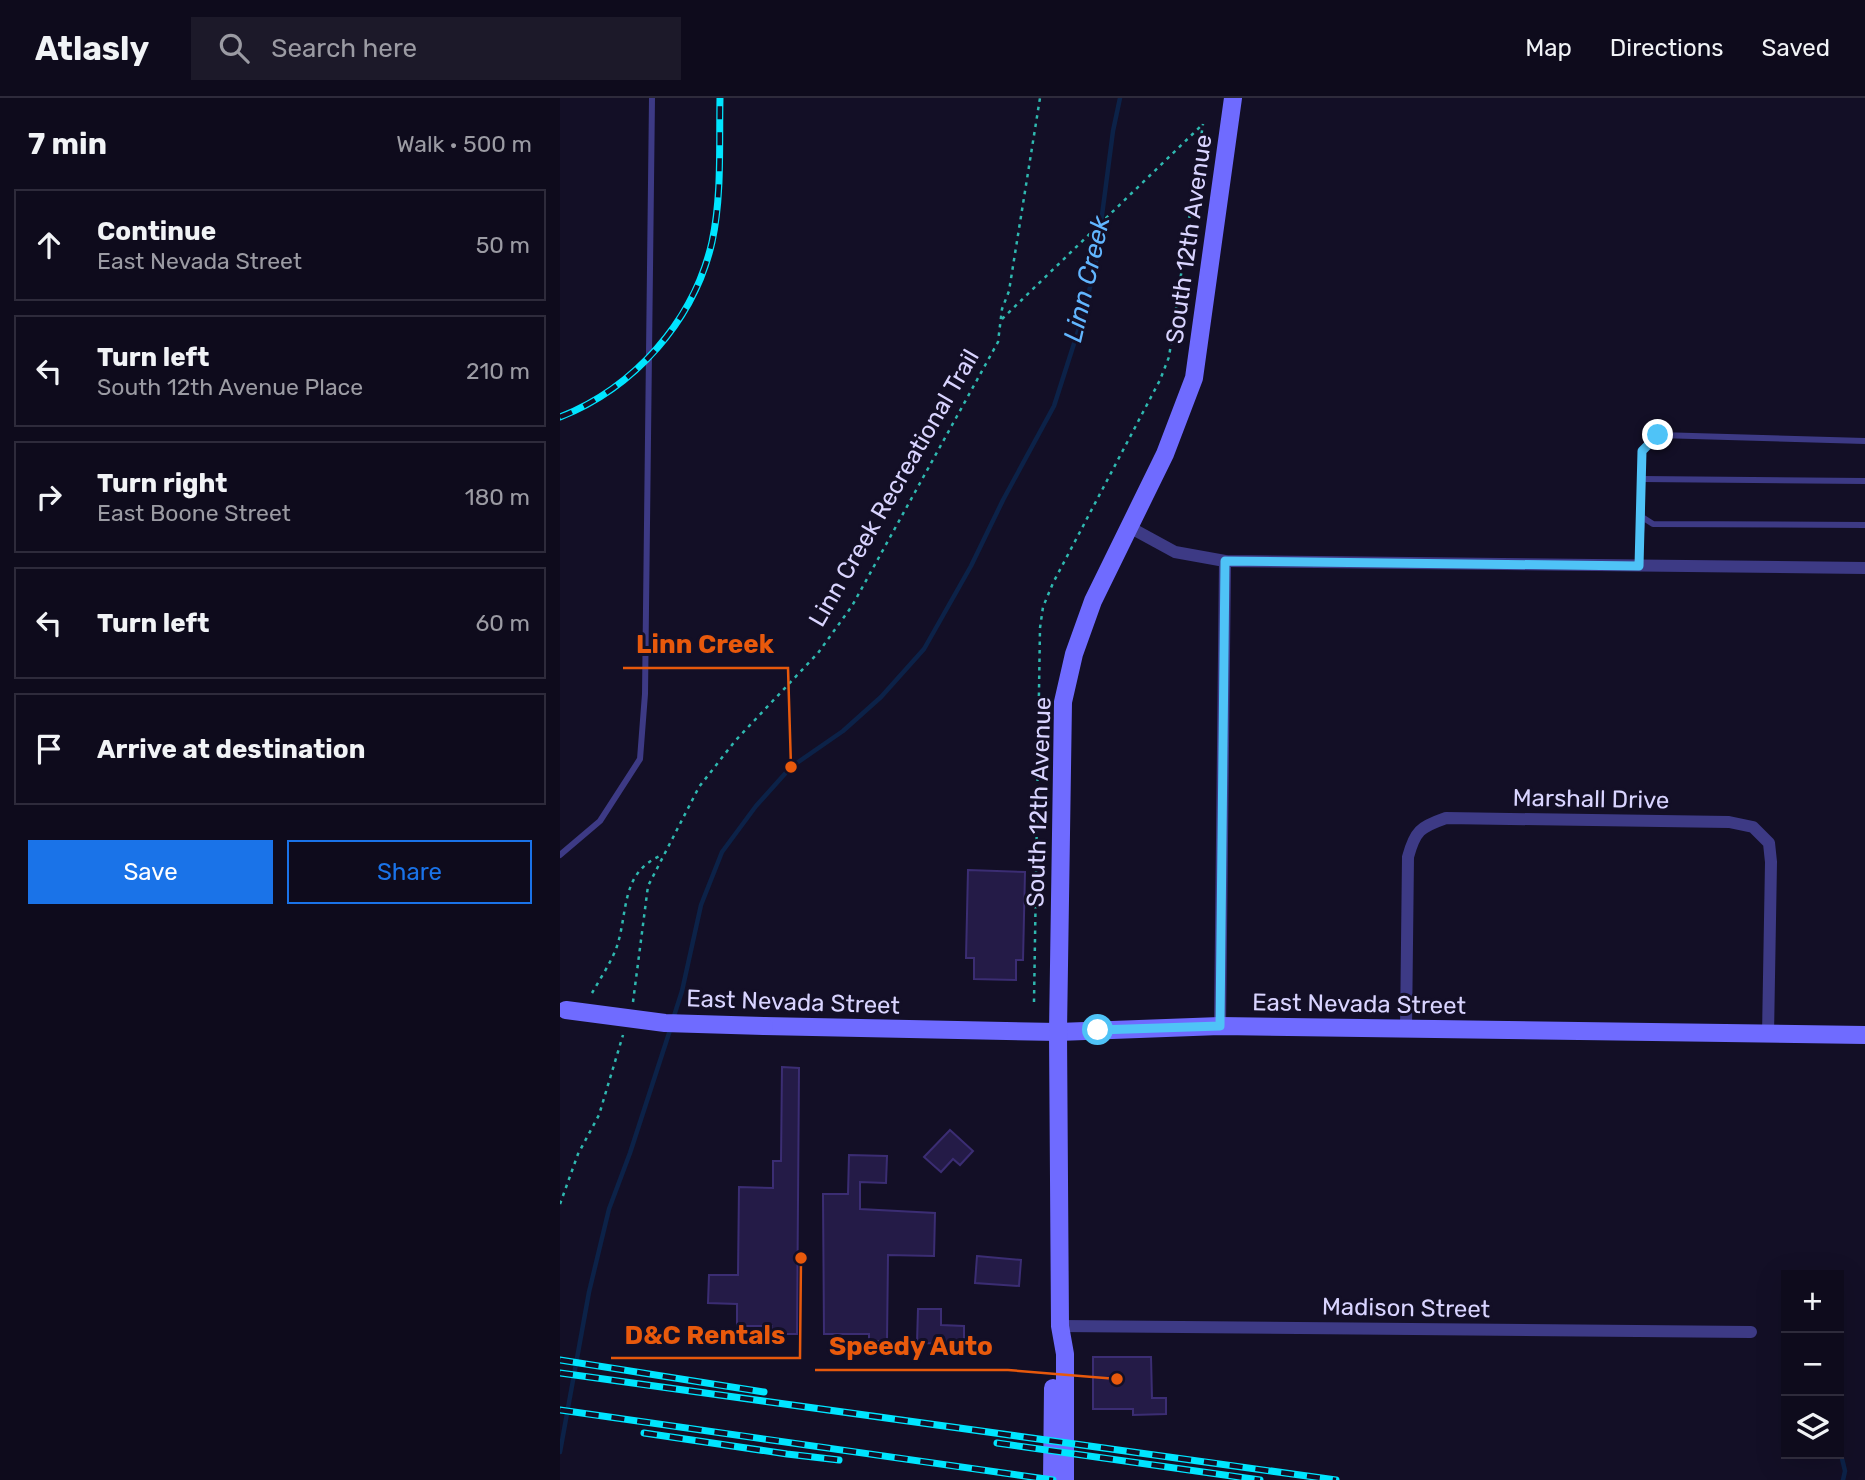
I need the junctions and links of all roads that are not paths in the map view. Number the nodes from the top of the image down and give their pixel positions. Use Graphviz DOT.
graph roads {
  1 [pos="652,98"];
  2 [pos="1233,98"];
  3 [pos="1865,440"];
  4 [pos="1642,479"];
  5 [pos="1865,481"];
  6 [pos="1642,517"];
  7 [pos="1865,525"];
  8 [pos="1131,528"];
  9 [pos="1225,561"];
  10 [pos="1639,566"];
  11 [pos="1865,568"];
  12 [pos="560,855"];
  13 [pos="563,1010"];
  14 [pos="1220,1026"];
  15 [pos="1406,1030"];
  16 [pos="1058,1032"];
  17 [pos="1769,1035"];
  18 [pos="1865,1035"];
  19 [pos="1060,1326"];
  20 [pos="1751,1332"];
  21 [pos="1052,1480"];
  22 [pos="1065,1480"];
  1 -- 12 [label="lane"];
  2 -- 8 [label="main road, South 12th Avenue"];
  3 -- 4 [label="lane"];
  4 -- 5 [label="lane"];
  4 -- 6 [label="lane"];
  6 -- 7 [label="lane"];
  6 -- 10 [label="lane"];
  8 -- 9 [label="street"];
  8 -- 16 [label="main road, South 12th Avenue"];
  9 -- 10 [label="street"];
  9 -- 14 [label="street"];
  10 -- 11 [label="street"];
  13 -- 16 [label="main road, East Nevada Street, bridge"];
  14 -- 15 [label="main road, East Nevada Street"];
  14 -- 16 [label="main road, East Nevada Street"];
  15 -- 17 [label="main road, East Nevada Street"];
  15 -- 17 [label="street, Marshall Drive"];
  16 -- 19 [label="main road, South 12th Avenue"];
  17 -- 18 [label="main road, East Nevada Street"];
  19 -- 20 [label="street, Madison Street"];
  19 -- 21 [label="main road, South 12th Avenue"];
  19 -- 22 [label="main road, South 12th Avenue"];
}
